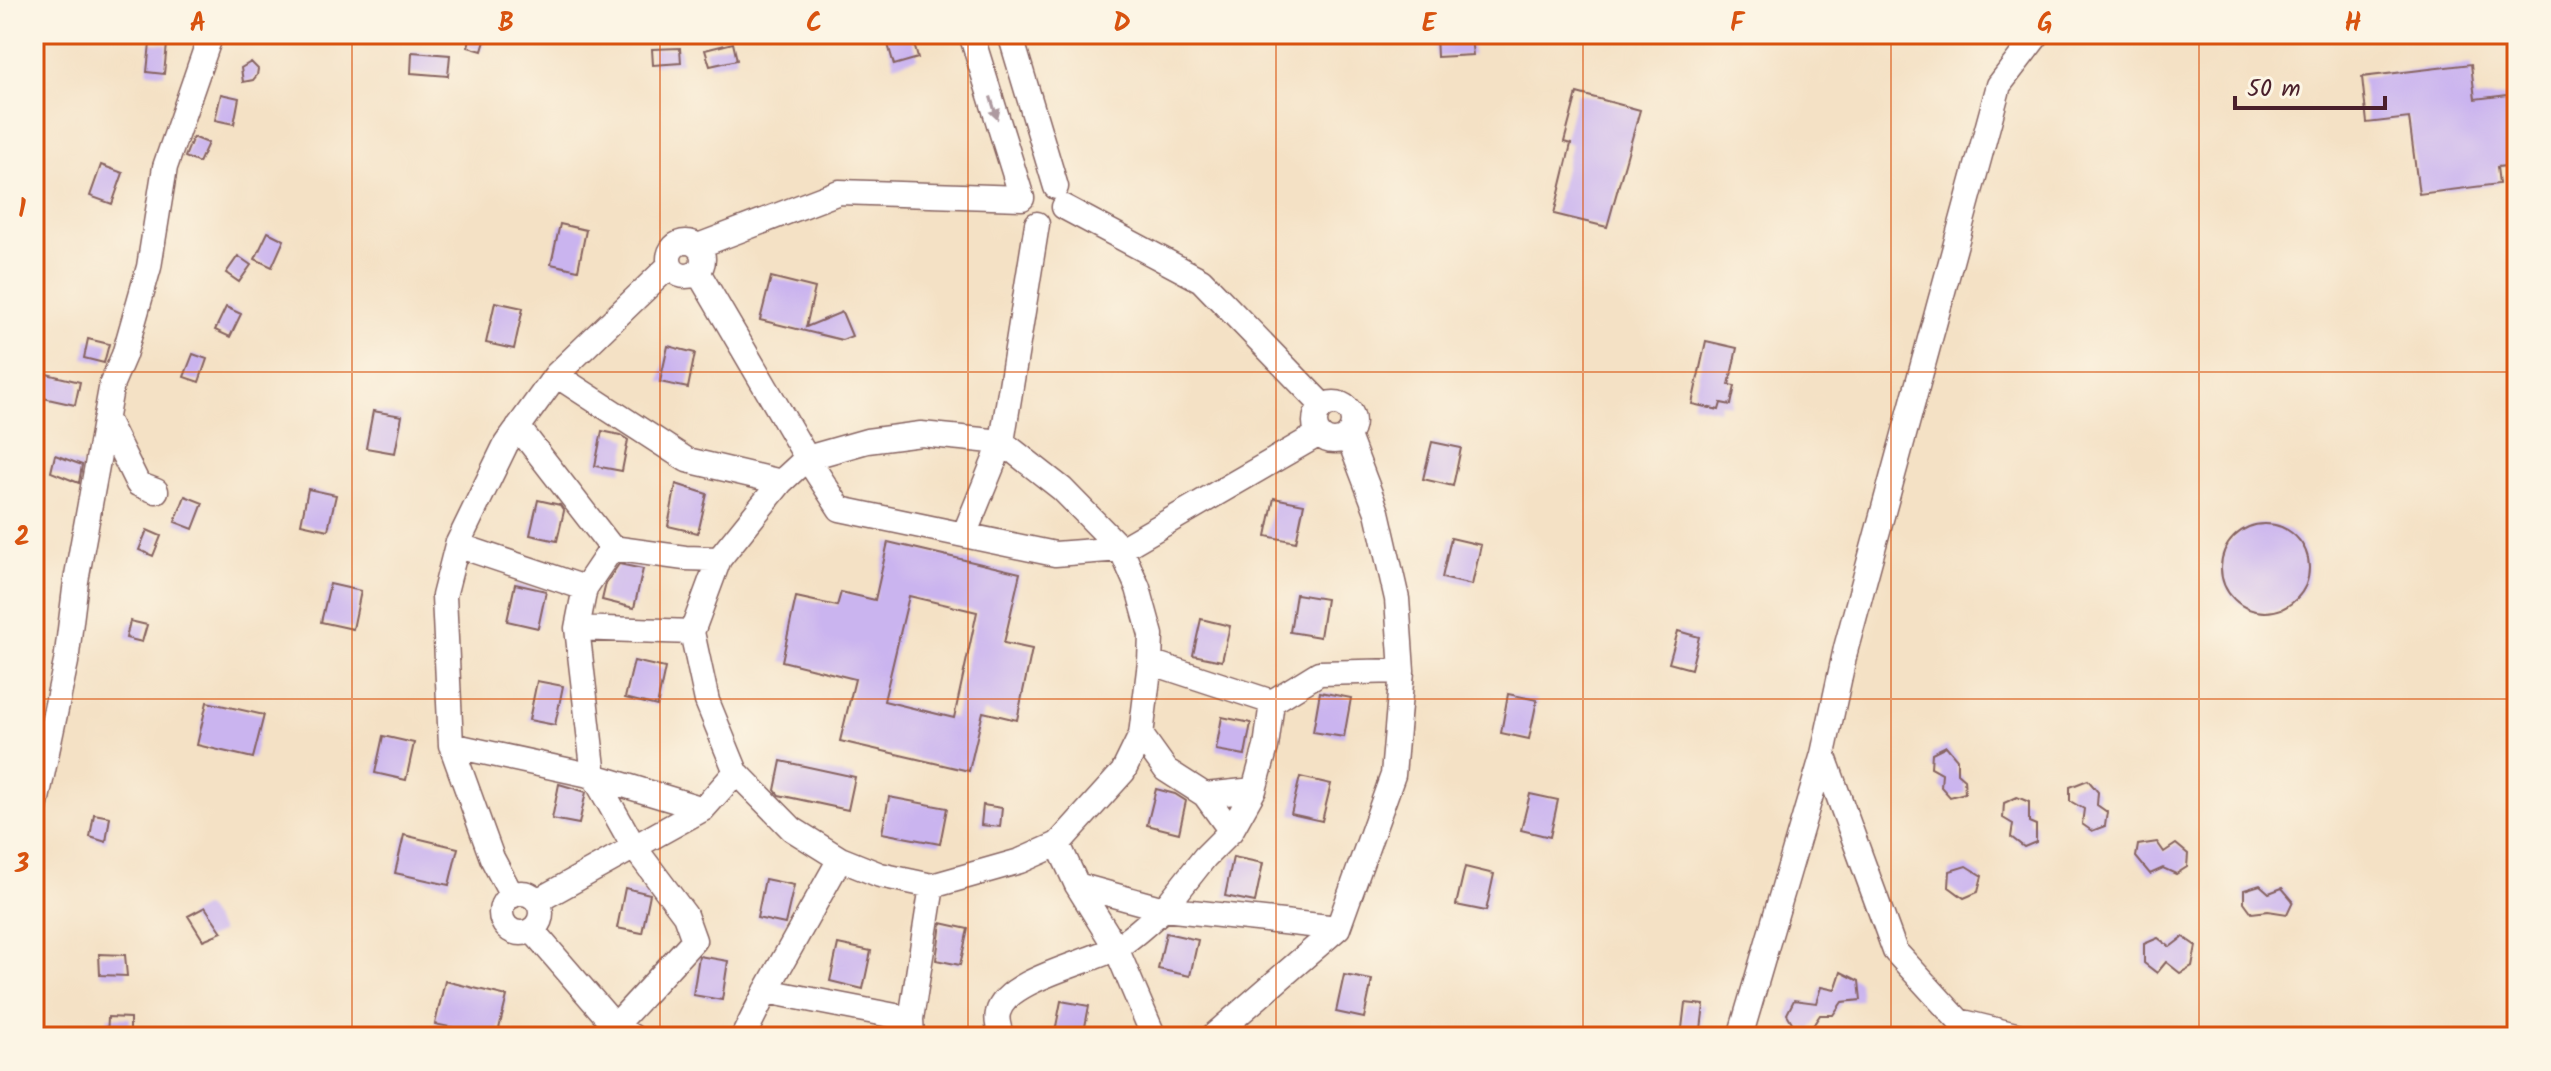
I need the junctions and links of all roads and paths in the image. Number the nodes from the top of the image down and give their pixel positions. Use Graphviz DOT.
graph roads {
  1 [pos="211,34"];
  2 [pos="971,34"];
  3 [pos="1010,34"];
  4 [pos="2038,34"];
  5 [pos="1060,197"];
  6 [pos="1022,198"];
  7 [pos="1037,224"];
  8 [pos="698,246"];
  9 [pos="669,266"];
  10 [pos="698,272"];
  11 [pos="556,375"];
  12 [pos="1323,406"];
  13 [pos="106,419"];
  14 [pos="518,427"];
  15 [pos="1319,434"];
  16 [pos="1348,436"];
  17 [pos="1002,442"];
  18 [pos="807,458"];
  19 [pos="781,482"];
  20 [pos="156,491"];
  21 [pos="964,535"];
  22 [pos="457,545"];
  23 [pos="612,548"];
  24 [pos="1121,549"];
  25 [pos="719,559"];
  26 [pos="585,588"];
  27 [pos="577,628"];
  28 [pos="692,632"];
  29 [pos="1150,662"];
  30 [pos="1402,671"];
  31 [pos="1272,702"];
  32 [pos="43,725"];
  33 [pos="1141,735"];
  34 [pos="451,745"];
  35 [pos="1823,754"];
  36 [pos="736,772"];
  37 [pos="594,776"];
  38 [pos="1254,790"];
  39 [pos="1205,795"];
  40 [pos="703,809"];
  41 [pos="34,813"];
  42 [pos="1231,831"];
  43 [pos="1058,844"];
  44 [pos="634,847"];
  45 [pos="840,859"];
  46 [pos="1077,885"];
  47 [pos="932,886"];
  48 [pos="512,896"];
  49 [pos="537,901"];
  50 [pos="1164,909"];
  51 [pos="1338,928"];
  52 [pos="532,930"];
  53 [pos="1116,948"];
  54 [pos="766,991"];
  55 [pos="912,1028"];
  56 [pos="624,1032"];
  57 [pos="743,1037"];
  58 [pos="1002,1037"];
  59 [pos="1154,1037"];
  60 [pos="1212,1037"];
  61 [pos="1740,1037"];
  62 [pos="2024,1037"];
  1 -- 13 [label="street"];
  2 -- 6 [label="street, one-way"];
  3 -- 5 [label="street"];
  4 -- 35 [label="street"];
  5 -- 6 [label="street"];
  5 -- 7 [label="street"];
  5 -- 12 [label="street"];
  6 -- 7 [label="street"];
  6 -- 8 [label="street"];
  7 -- 17 [label="street"];
  8 -- 9 [label="street"];
  8 -- 10 [label="street"];
  9 -- 10 [label="street"];
  9 -- 11 [label="street"];
  10 -- 18 [label="street"];
  11 -- 14 [label="street"];
  11 -- 19 [label="street"];
  12 -- 15 [label="street"];
  12 -- 16 [label="street"];
  13 -- 20 [label="street"];
  13 -- 32 [label="street"];
  14 -- 22 [label="street"];
  14 -- 23 [label="street"];
  15 -- 16 [label="street"];
  15 -- 24 [label="street"];
  16 -- 30 [label="street"];
  17 -- 18 [label="street"];
  17 -- 21 [label="street"];
  17 -- 24 [label="street"];
  18 -- 19 [label="street"];
  18 -- 21 [label="street"];
  19 -- 25 [label="street"];
  21 -- 24 [label="street"];
  22 -- 26 [label="street"];
  22 -- 34 [label="street"];
  23 -- 25 [label="street"];
  23 -- 26 [label="street"];
  24 -- 29 [label="street"];
  25 -- 28 [label="street"];
  26 -- 27 [label="street"];
  27 -- 28 [label="street"];
  27 -- 37 [label="street"];
  28 -- 36 [label="street"];
  29 -- 31 [label="street"];
  29 -- 33 [label="street"];
  30 -- 31 [label="street"];
  30 -- 51 [label="street"];
  31 -- 38 [label="street"];
  32 -- 41 [label="street"];
  33 -- 39 [label="street"];
  33 -- 43 [label="street"];
  34 -- 37 [label="street"];
  34 -- 48 [label="street"];
  35 -- 61 [label="street"];
  35 -- 62 [label="street"];
  36 -- 40 [label="street"];
  36 -- 45 [label="street"];
  37 -- 40 [label="street"];
  37 -- 44 [label="street"];
  38 -- 39 [label="street"];
  38 -- 42 [label="street"];
  39 -- 42 [label="street"];
  40 -- 44 [label="street"];
  42 -- 50 [label="street"];
  43 -- 46 [label="street"];
  43 -- 47 [label="street"];
  44 -- 49 [label="street"];
  44 -- 56 [label="street"];
  45 -- 47 [label="street"];
  45 -- 54 [label="street"];
  46 -- 50 [label="street"];
  46 -- 53 [label="street"];
  47 -- 55 [label="street"];
  48 -- 49 [label="street"];
  48 -- 52 [label="street"];
  49 -- 52 [label="street"];
  50 -- 51 [label="street"];
  50 -- 53 [label="street"];
  51 -- 60 [label="street"];
  52 -- 56 [label="street"];
  53 -- 58 [label="street"];
  53 -- 59 [label="street"];
  54 -- 55 [label="street"];
  54 -- 57 [label="street"];
}
